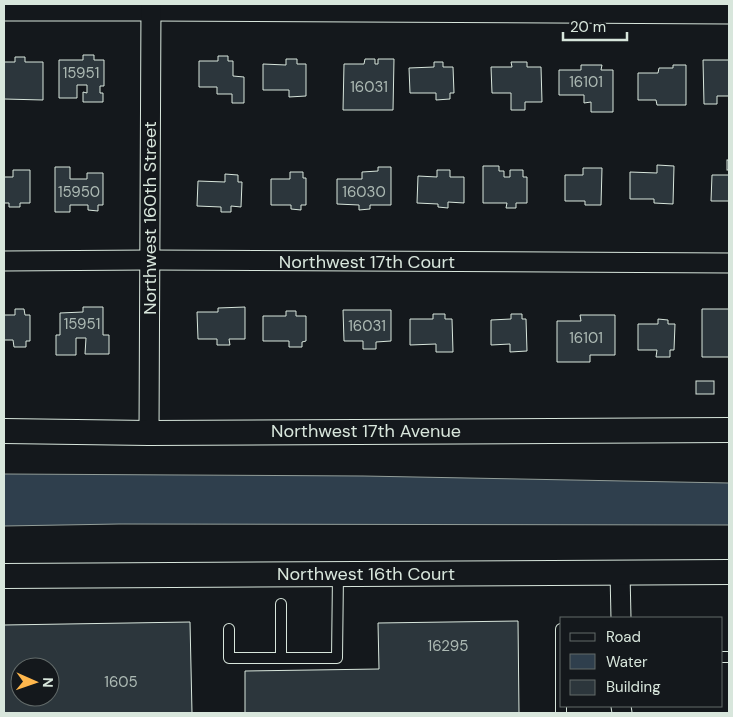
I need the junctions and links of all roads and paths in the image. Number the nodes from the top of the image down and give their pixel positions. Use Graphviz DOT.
graph roads {
  1 [pos="151,7"];
  2 [pos="4,11"];
  3 [pos="729,14"];
  4 [pos="150,260"];
  5 [pos="4,261"];
  6 [pos="729,263"];
  7 [pos="729,430"];
  8 [pos="4,431"];
  9 [pos="150,433"];
  10 [pos="729,572"];
  11 [pos="620,573"];
  12 [pos="338,574"];
  13 [pos="4,576"];
  14 [pos="281,604"];
  15 [pos="621,617"];
  16 [pos="229,629"];
  17 [pos="281,658"];
  1 -- 2 [label="street"];
  1 -- 3 [label="street"];
  1 -- 4 [label="street, Northwest 160th Street"];
  4 -- 5 [label="street, Northwest 17th Court"];
  4 -- 6 [label="street, Northwest 17th Court"];
  4 -- 9 [label="street, Northwest 160th Street"];
  7 -- 9 [label="street, Northwest 17th Avenue"];
  8 -- 9 [label="street, Northwest 17th Avenue"];
  10 -- 11 [label="street, Northwest 16th Court"];
  11 -- 12 [label="street, Northwest 16th Court"];
  11 -- 15 [label="street"];
  12 -- 13 [label="street, Northwest 16th Court"];
  12 -- 17 [label="lane"];
  14 -- 17 [label="lane"];
  16 -- 17 [label="lane"];
}
